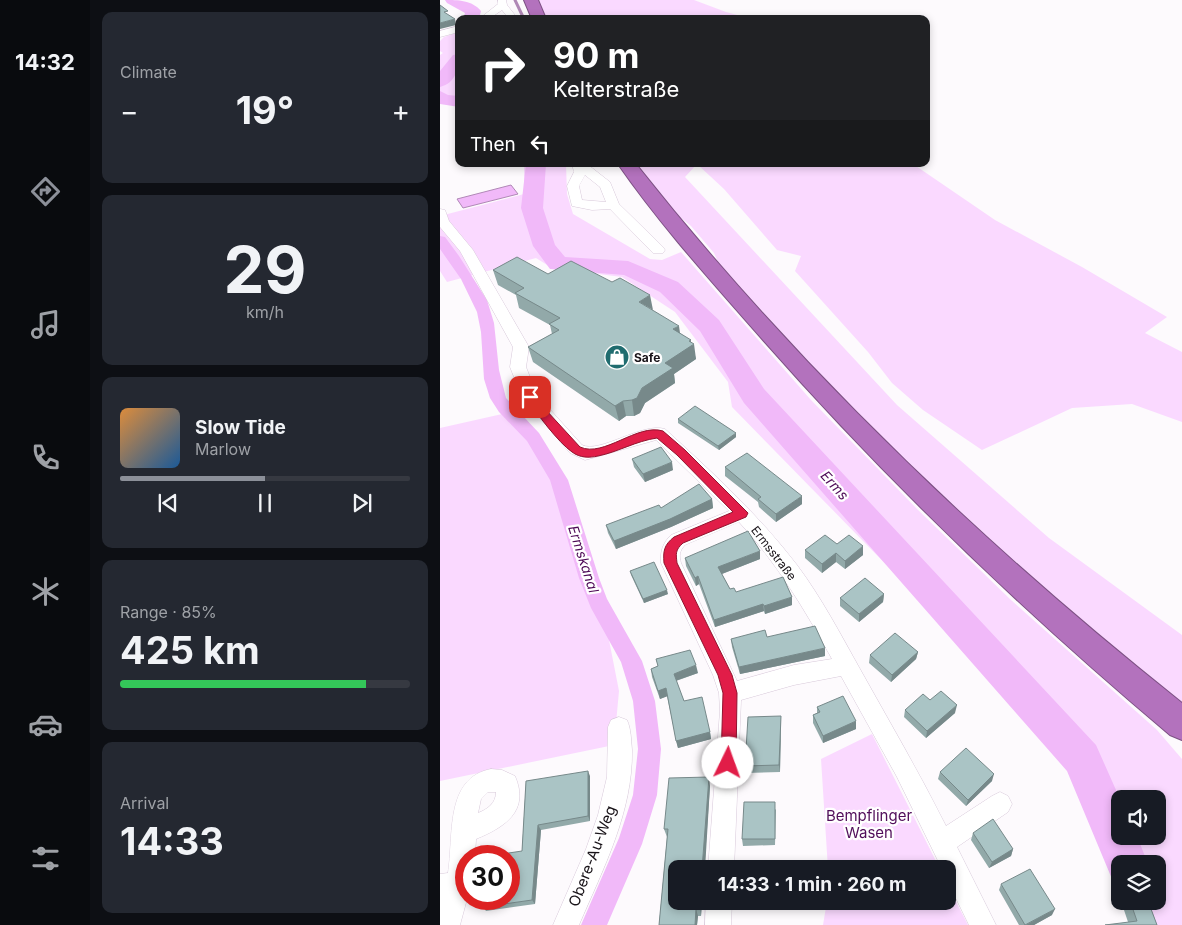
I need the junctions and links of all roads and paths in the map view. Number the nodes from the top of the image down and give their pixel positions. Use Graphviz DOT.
graph roads {
  1 [pos="531,0"];
  2 [pos="502,2"];
  3 [pos="487,15"];
  4 [pos="511,15"];
  5 [pos="537,15"];
  6 [pos="455,30"];
  7 [pos="440,34"];
  8 [pos="579,167"];
  9 [pos="583,167"];
  10 [pos="629,167"];
  11 [pos="613,205"];
  12 [pos="440,213"];
  13 [pos="658,250"];
  14 [pos="742,513"];
  15 [pos="848,665"];
  16 [pos="730,693"];
  17 [pos="1182,724"];
  18 [pos="619,726"];
  19 [pos="1000,804"];
  20 [pos="466,831"];
  21 [pos="942,842"];
  22 [pos="722,860"];
  23 [pos="449,885"];
  24 [pos="719,910"];
  25 [pos="447,925"];
  26 [pos="566,925"];
  27 [pos="718,925"];
  28 [pos="983,925"];
  1 -- 5 [label="highway"];
  2 -- 3 [label="street"];
  2 -- 4 [label="street"];
  6 -- 7 [label="street"];
  8 -- 11 [label="street"];
  9 -- 11 [label="street"];
  10 -- 17 [label="highway"];
  11 -- 13 [label="street"];
  12 -- 14 [label="street, Ermsstraße"];
  14 -- 15 [label="street, Ermsstraße"];
  14 -- 16 [label="street"];
  15 -- 16 [label="street"];
  15 -- 21 [label="street, Ermsstraße"];
  16 -- 22 [label="street"];
  18 -- 26 [label="street, Obere-Au-Weg"];
  19 -- 21 [label="street"];
  20 -- 23 [label="street"];
  21 -- 28 [label="street, Ermsstraße"];
  23 -- 25 [label="street"];
  24 -- 27 [label="street"];
}
